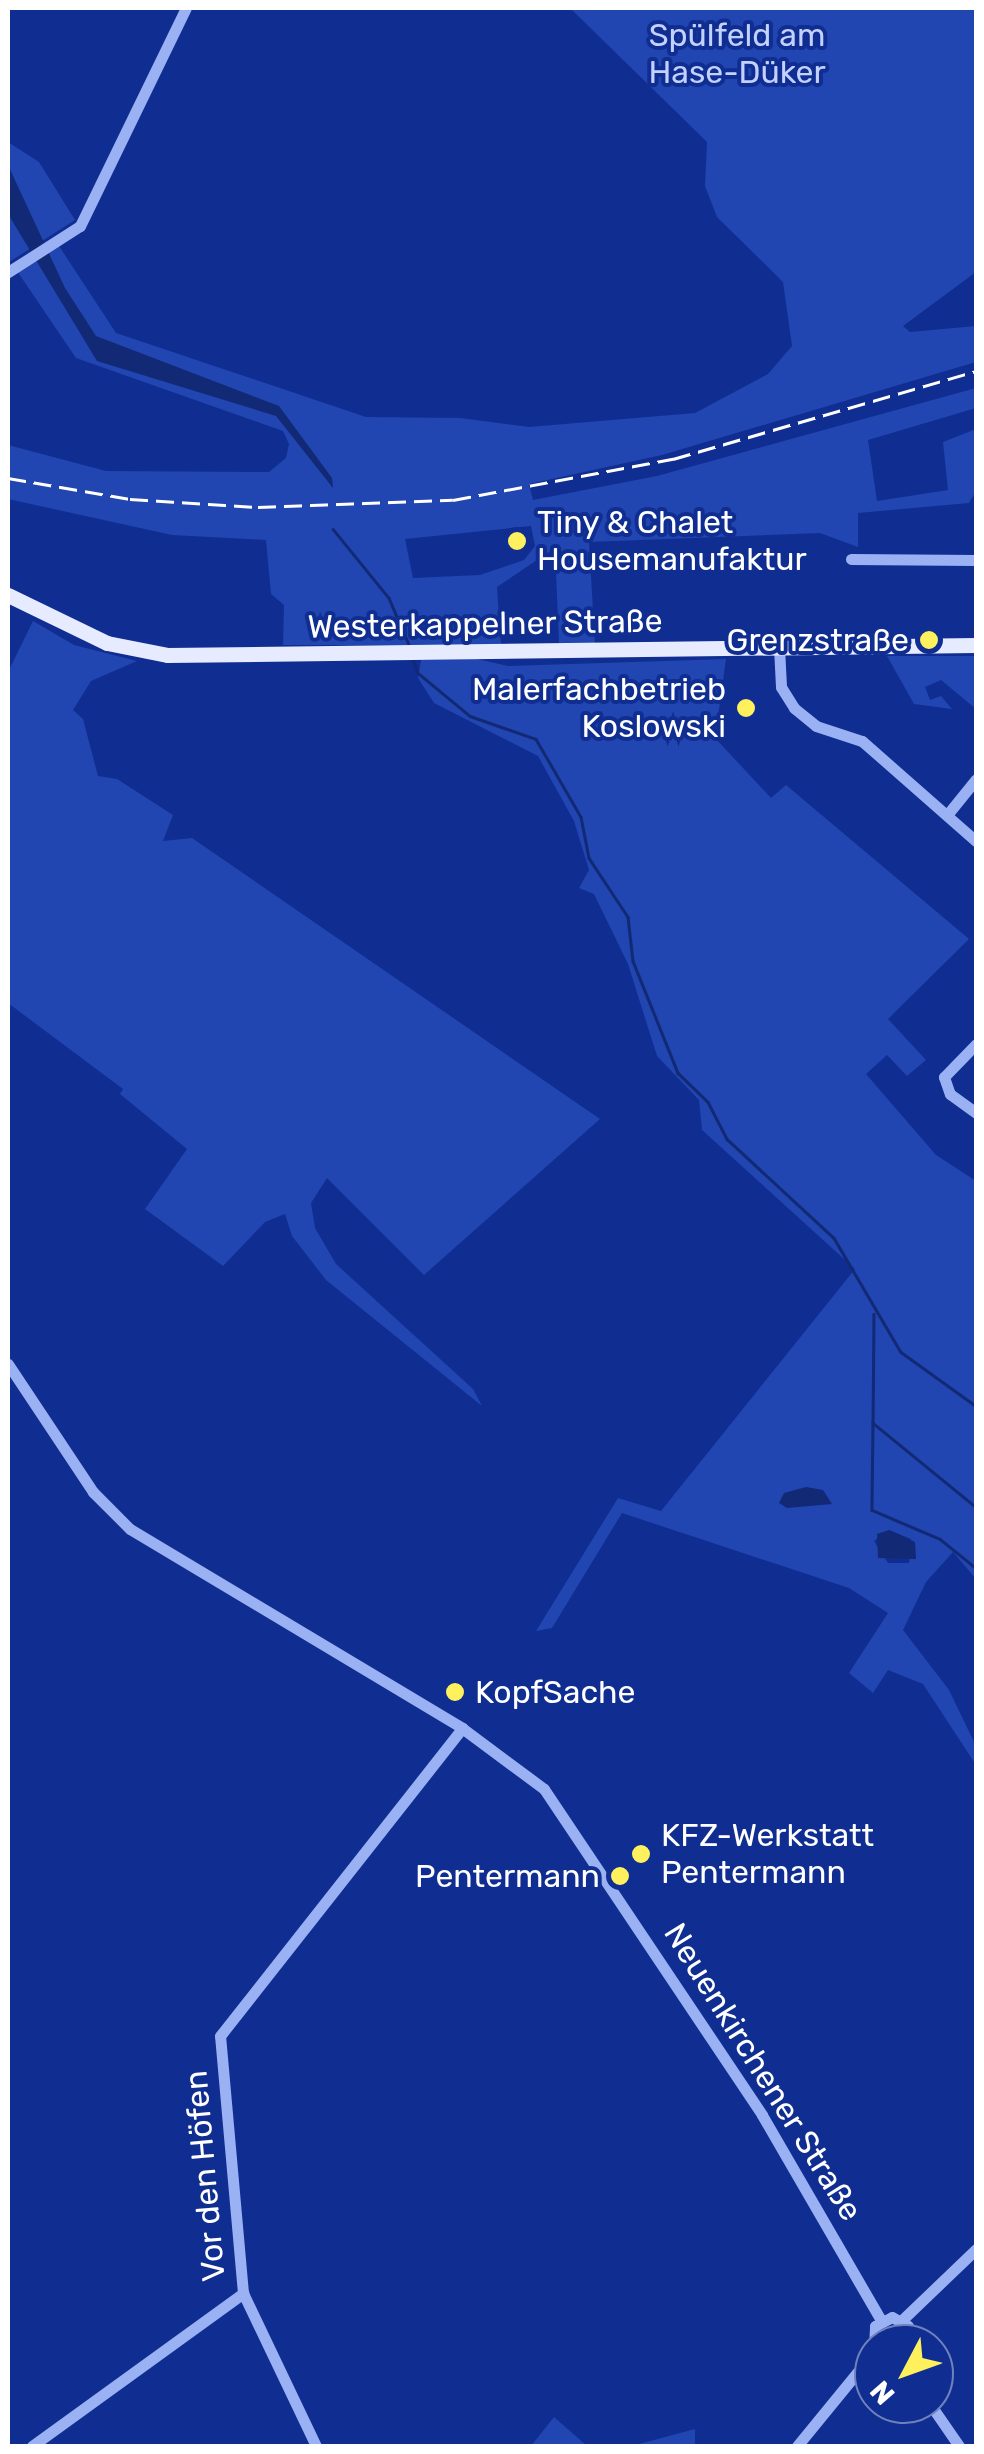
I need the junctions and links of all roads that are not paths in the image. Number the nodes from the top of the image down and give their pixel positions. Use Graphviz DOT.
graph roads {
  1 [pos="186,8"];
  2 [pos="8,272"];
  3 [pos="852,559"];
  4 [pos="976,560"];
  5 [pos="8,595"];
  6 [pos="976,645"];
  7 [pos="780,647"];
  8 [pos="976,778"];
  9 [pos="946,815"];
  10 [pos="976,841"];
  11 [pos="976,1044"];
  12 [pos="976,1113"];
  13 [pos="8,1364"];
  14 [pos="462,1728"];
  15 [pos="976,2249"];
  16 [pos="243,2293"];
  17 [pos="881,2320"];
  18 [pos="902,2320"];
  19 [pos="878,2324"];
  20 [pos="903,2324"];
  21 [pos="854,2374"];
  22 [pos="944,2424"];
  23 [pos="32,2446"];
  24 [pos="316,2446"];
  25 [pos="797,2446"];
  26 [pos="959,2446"];
  1 -- 2 [label="street"];
  3 -- 4 [label="street"];
  5 -- 7 [label="main road, Westerkappelner Straße"];
  6 -- 7 [label="main road, Westerkappelner Straße"];
  7 -- 9 [label="street"];
  8 -- 9 [label="street"];
  9 -- 10 [label="street"];
  11 -- 12 [label="street"];
  13 -- 14 [label="street, Neuenkirchener Straße"];
  14 -- 16 [label="street, Vor den Höfen"];
  14 -- 17 [label="street, Neuenkirchener Straße"];
  15 -- 18 [label="street"];
  16 -- 23 [label="street"];
  16 -- 24 [label="street, Vor den Höfen"];
  17 -- 18 [label="street"];
  17 -- 19 [label="street"];
  18 -- 20 [label="street"];
  21 -- 25 [label="street"];
  22 -- 26 [label="street"];
}
